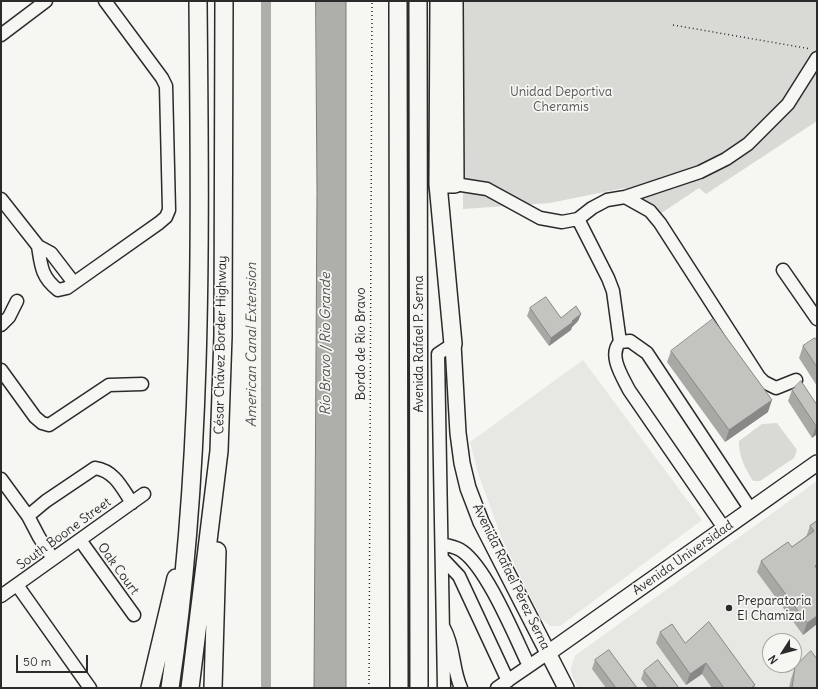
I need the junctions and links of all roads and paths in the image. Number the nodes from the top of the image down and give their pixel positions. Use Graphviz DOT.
graph roads {
  1 [pos="46,1"];
  2 [pos="105,1"];
  3 [pos="198,1"];
  4 [pos="224,1"];
  5 [pos="372,1"];
  6 [pos="398,1"];
  7 [pos="418,1"];
  8 [pos="439,1"];
  9 [pos="454,1"];
  10 [pos="673,25"];
  11 [pos="1,35"];
  12 [pos="817,50"];
  13 [pos="817,58"];
  14 [pos="438,184"];
  15 [pos="454,184"];
  16 [pos="626,197"];
  17 [pos="1,199"];
  18 [pos="578,219"];
  19 [pos="38,246"];
  20 [pos="783,270"];
  21 [pos="74,283"];
  22 [pos="17,301"];
  23 [pos="817,319"];
  24 [pos="1,325"];
  25 [pos="620,342"];
  26 [pos="453,344"];
  27 [pos="1,370"];
  28 [pos="796,380"];
  29 [pos="142,384"];
  30 [pos="219,451"];
  31 [pos="817,463"];
  32 [pos="1,479"];
  33 [pos="144,494"];
  34 [pos="132,503"];
  35 [pos="751,510"];
  36 [pos="28,516"];
  37 [pos="190,517"];
  38 [pos="724,528"];
  39 [pos="80,540"];
  40 [pos="442,544"];
  41 [pos="442,558"];
  42 [pos="53,559"];
  43 [pos="17,585"];
  44 [pos="1,596"];
  45 [pos="134,615"];
  46 [pos="443,626"];
  47 [pos="548,653"];
  48 [pos="529,666"];
  49 [pos="508,680"];
  50 [pos="90,688"];
  51 [pos="150,688"];
  52 [pos="170,688"];
  53 [pos="190,688"];
  54 [pos="214,688"];
  55 [pos="369,688"];
  56 [pos="399,688"];
  57 [pos="419,688"];
  58 [pos="444,688"];
  59 [pos="461,688"];
  60 [pos="497,688"];
  61 [pos="566,688"];
  1 -- 11 [label="street"];
  2 -- 21 [label="street"];
  3 -- 37 [label="highway, César Chávez Border Highway"];
  4 -- 30 [label="highway, César Chávez Border Highway"];
  5 -- 55 [label="path, Bordo de Rio Bravo"];
  6 -- 56 [label="highway, Avenida Rafael P. Serna"];
  7 -- 57 [label="highway, Avenida Rafael P. Serna"];
  8 -- 14 [label="highway"];
  9 -- 15 [label="highway"];
  10 -- 12 [label="path"];
  13 -- 16 [label="street"];
  14 -- 15 [label="highway"];
  14 -- 26 [label="highway"];
  15 -- 18 [label="street"];
  16 -- 18 [label="street"];
  16 -- 28 [label="street"];
  17 -- 19 [label="street"];
  18 -- 25 [label="street"];
  19 -- 21 [label="street"];
  19 -- 21 [label="street"];
  20 -- 23 [label="street"];
  22 -- 24 [label="street"];
  25 -- 35 [label="street"];
  25 -- 38 [label="street"];
  26 -- 40 [label="street"];
  26 -- 47 [label="main road, Avenida Rafael Pérez Serna"];
  27 -- 29 [label="street"];
  30 -- 53 [label="highway, César Chávez Border Highway"];
  30 -- 54 [label="highway"];
  31 -- 35 [label="main road, Avenida Universidad"];
  32 -- 36 [label="street"];
  33 -- 34 [label="street, South Boone Street"];
  34 -- 36 [label="street"];
  34 -- 39 [label="street, South Boone Street"];
  35 -- 38 [label="main road, Avenida Universidad"];
  36 -- 42 [label="street"];
  37 -- 51 [label="highway"];
  37 -- 52 [label="highway, César Chávez Border Highway"];
  38 -- 47 [label="main road, Avenida Universidad"];
  39 -- 42 [label="street, South Boone Street"];
  39 -- 45 [label="street, Oak Court"];
  40 -- 41 [label="street"];
  40 -- 48 [label="street"];
  41 -- 46 [label="street"];
  41 -- 49 [label="street"];
  42 -- 43 [label="street, South Boone Street"];
  43 -- 44 [label="street, South Boone Street"];
  43 -- 50 [label="street"];
  46 -- 58 [label="street"];
  46 -- 59 [label="street"];
  47 -- 48 [label="street"];
  47 -- 61 [label="main road, Avenida Rafael Pérez Serna"];
  48 -- 49 [label="street"];
  49 -- 60 [label="street"];
}
